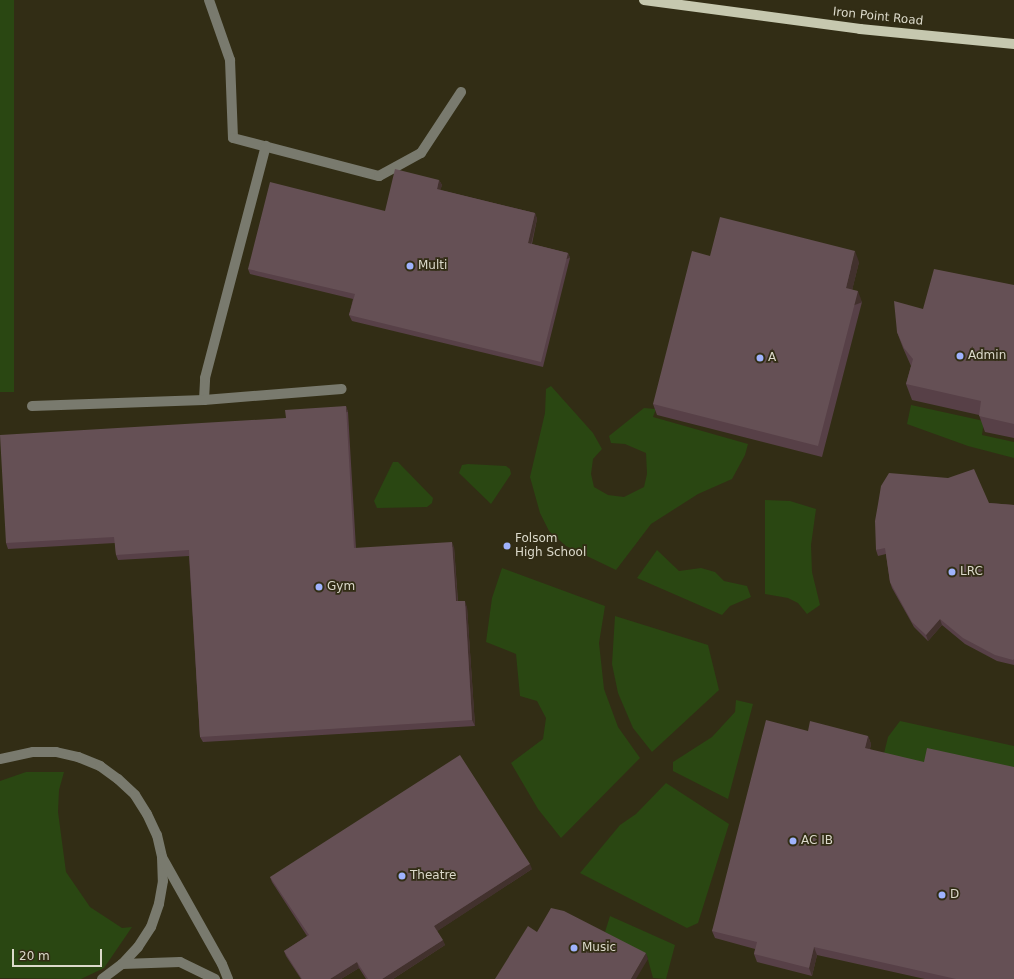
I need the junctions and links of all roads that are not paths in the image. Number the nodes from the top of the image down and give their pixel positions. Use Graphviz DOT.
graph roads {
  1 [pos="208,0"];
  2 [pos="644,0"];
  3 [pos="1014,44"];
  4 [pos="461,92"];
  5 [pos="266,146"];
  6 [pos="342,388"];
  7 [pos="204,400"];
  8 [pos="32,406"];
  9 [pos="0,759"];
  10 [pos="162,857"];
  11 [pos="122,964"];
  12 [pos="102,979"];
  13 [pos="215,979"];
  14 [pos="228,979"];
  1 -- 5 [label="lane"];
  2 -- 3 [label="main road, Iron Point Road"];
  4 -- 5 [label="lane"];
  5 -- 7 [label="lane"];
  6 -- 7 [label="lane"];
  7 -- 8 [label="lane"];
  9 -- 10 [label="lane"];
  10 -- 11 [label="lane"];
  10 -- 14 [label="lane"];
  11 -- 12 [label="lane"];
  11 -- 13 [label="lane"];
}
